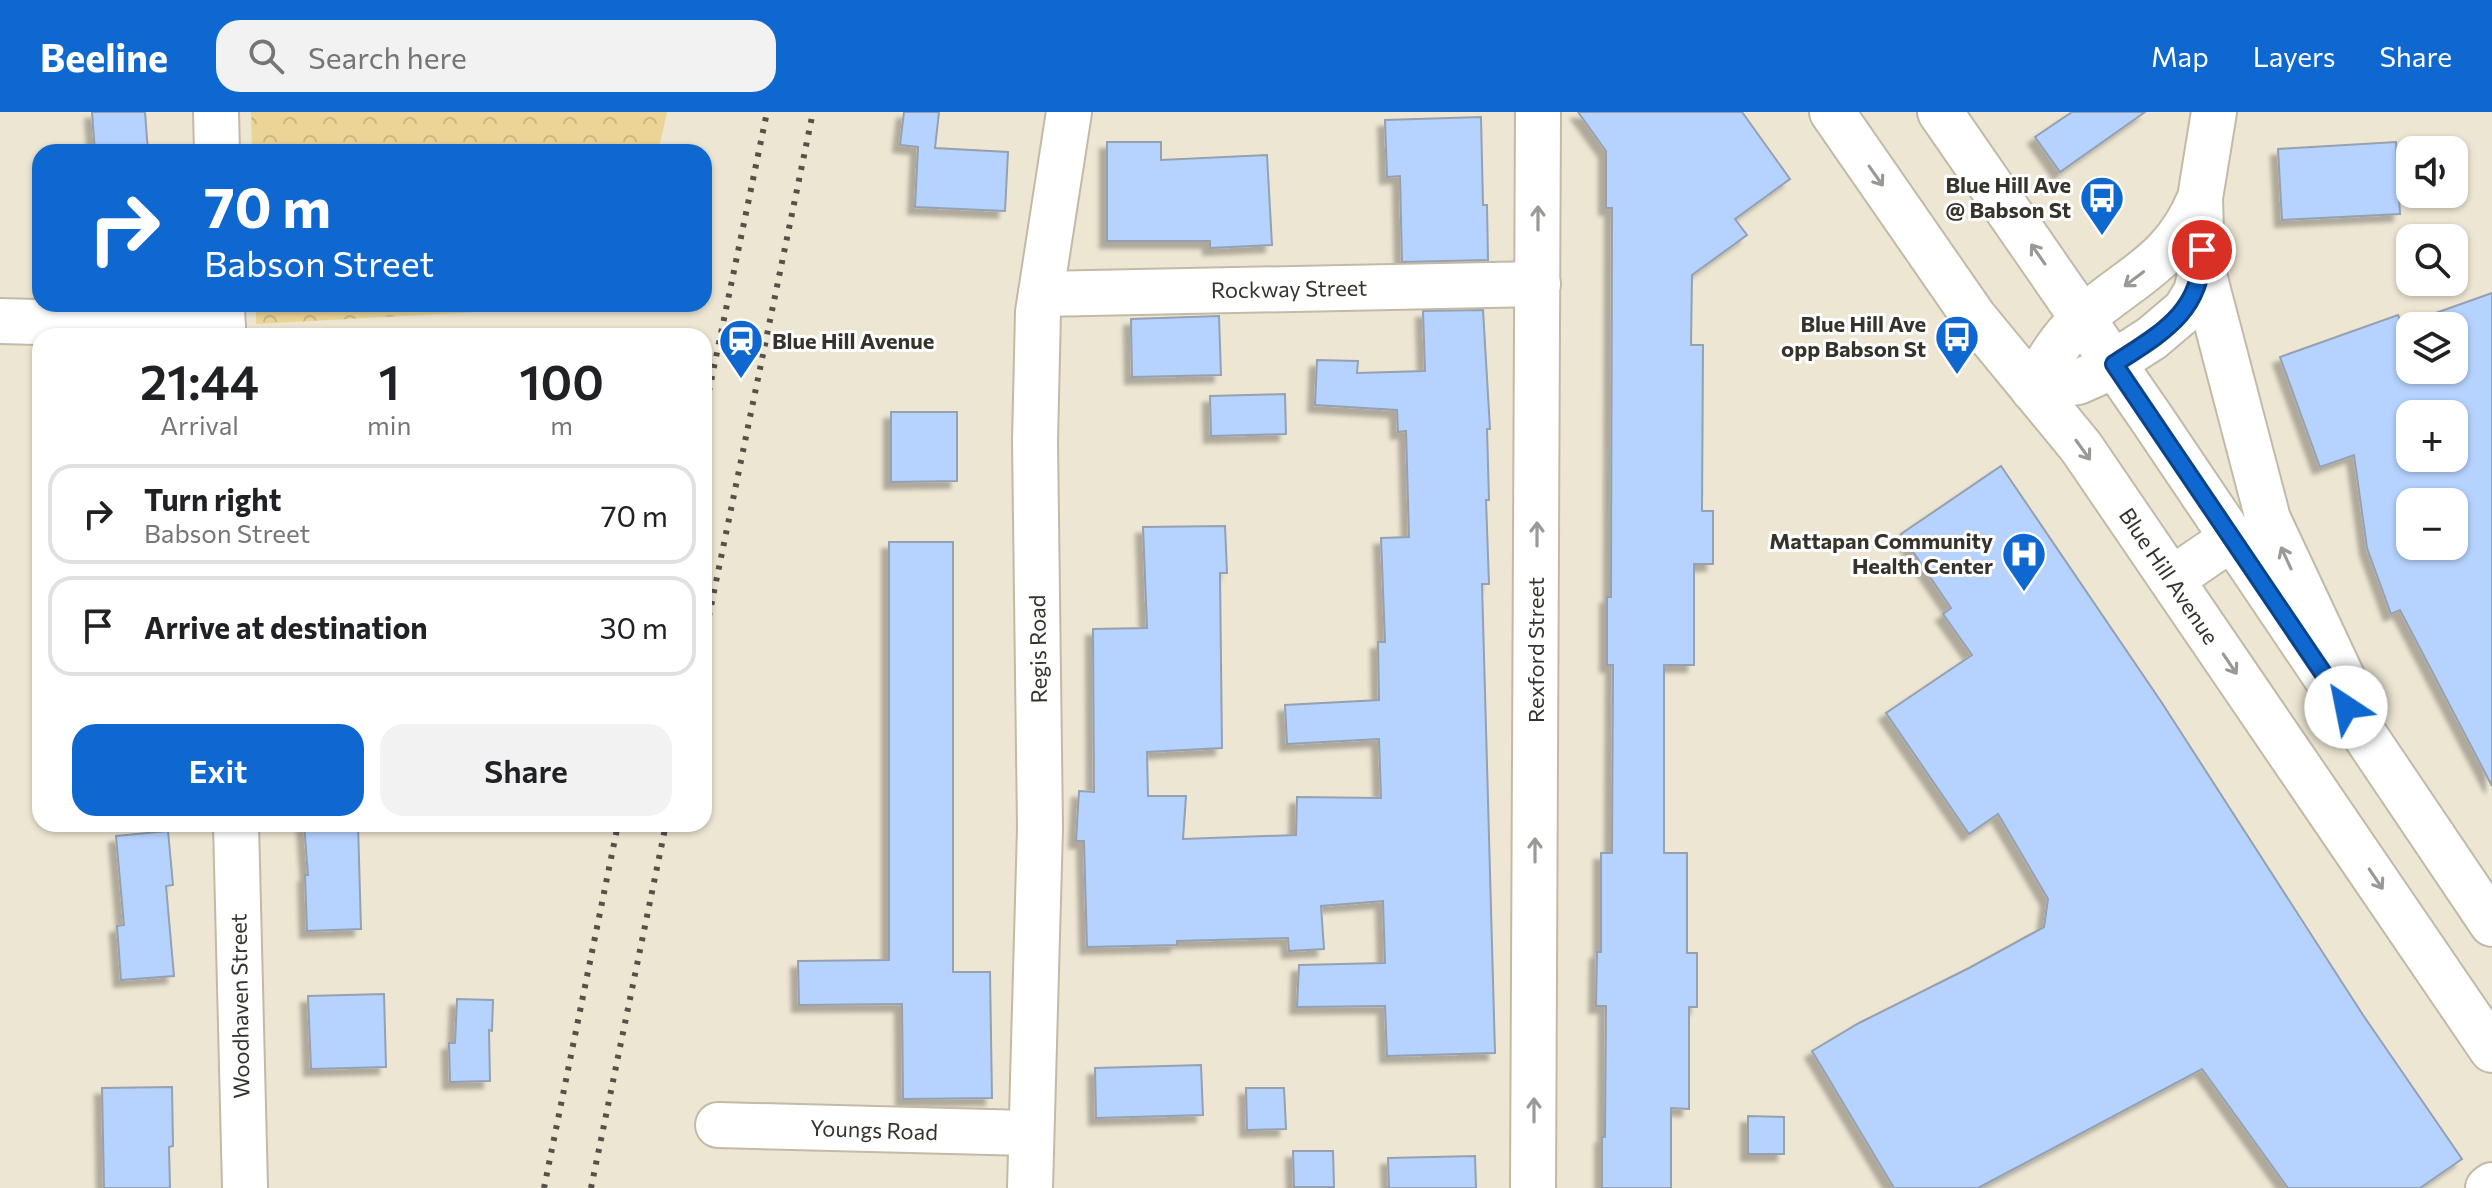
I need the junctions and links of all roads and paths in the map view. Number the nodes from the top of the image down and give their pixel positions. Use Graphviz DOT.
graph roads {
  1 [pos="216,112"];
  2 [pos="1069,112"];
  3 [pos="1538,112"];
  4 [pos="1832,112"];
  5 [pos="1940,112"];
  6 [pos="2214,112"];
  7 [pos="217,144"];
  8 [pos="2200,198"];
  9 [pos="2202,267"];
  10 [pos="1538,284"];
  11 [pos="1041,294"];
  12 [pos="2083,318"];
  13 [pos="0,321"];
  14 [pos="223,322"];
  15 [pos="2114,364"];
  16 [pos="2033,389"];
  17 [pos="2232,538"];
  18 [pos="2172,579"];
  19 [pos="2379,756"];
  20 [pos="236,832"];
  21 [pos="2492,924"];
  22 [pos="2492,1050"];
  23 [pos="718,1125"];
  24 [pos="1030,1133"];
  25 [pos="245,1188"];
  26 [pos="1030,1188"];
  27 [pos="1533,1188"];
  1 -- 7 [label="main road"];
  2 -- 11 [label="main road, Regis Road"];
  10 -- 3 [label="main road, Rexford Street, one-way"];
  4 -- 16 [label="main road, Blue Hill Avenue, one-way"];
  12 -- 5 [label="main road, one-way"];
  6 -- 8 [label="main road"];
  8 -- 9 [label="main road"];
  8 -- 12 [label="main road, one-way"];
  9 -- 15 [label="main road"];
  19 -- 9 [label="main road, one-way"];
  10 -- 11 [label="main road, Rockway Street"];
  27 -- 10 [label="main road, Rexford Street, one-way"];
  11 -- 24 [label="main road, Regis Road"];
  12 -- 15 [label="main road"];
  12 -- 16 [label="main road"];
  13 -- 14 [label="main road"];
  15 -- 16 [label="main road"];
  15 -- 17 [label="main road"];
  16 -- 18 [label="main road, Blue Hill Avenue, one-way"];
  17 -- 18 [label="main road"];
  17 -- 19 [label="main road"];
  18 -- 22 [label="main road, Blue Hill Avenue, one-way"];
  19 -- 21 [label="main road"];
  20 -- 25 [label="main road, Woodhaven Street"];
  23 -- 24 [label="main road, Youngs Road"];
  24 -- 26 [label="main road, Regis Road"];
}
